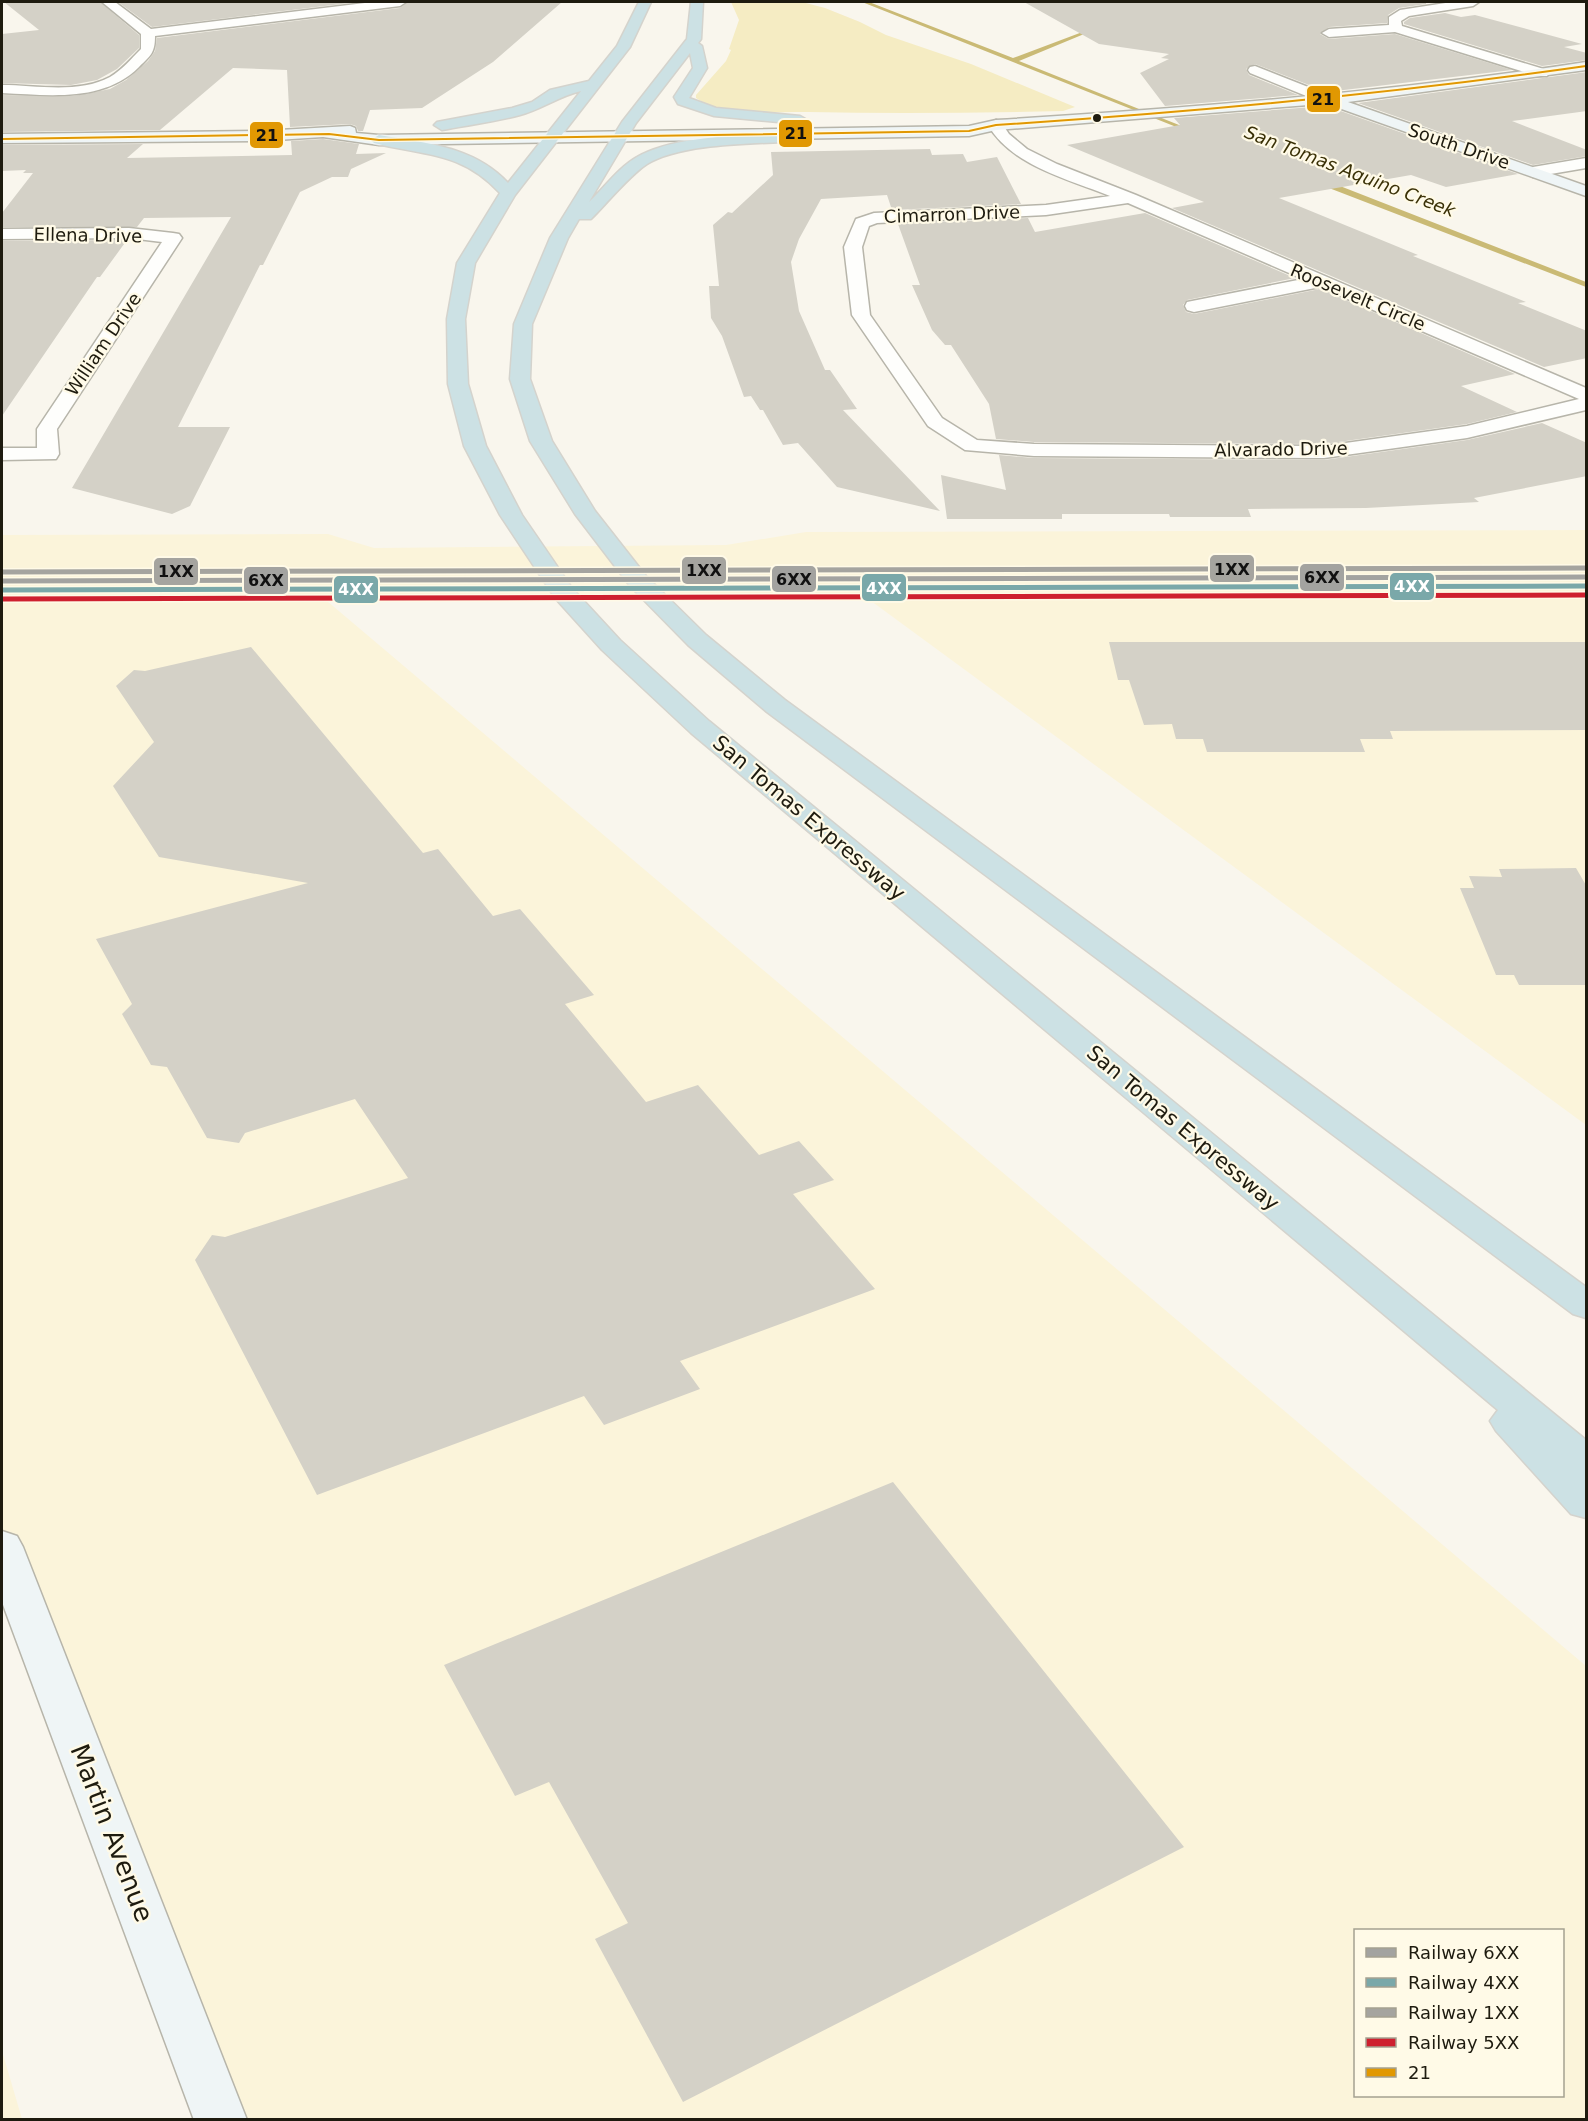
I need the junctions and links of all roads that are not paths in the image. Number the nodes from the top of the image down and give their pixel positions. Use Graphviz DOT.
graph roads {
  1 [pos="108,2"];
  2 [pos="400,2"];
  3 [pos="645,2"];
  4 [pos="697,2"];
  5 [pos="1437,2"];
  6 [pos="1473,2"];
  7 [pos="1452,5"];
  8 [pos="1396,28"];
  9 [pos="148,33"];
  10 [pos="1329,33"];
  11 [pos="694,39"];
  12 [pos="1587,66"];
  13 [pos="1255,70"];
  14 [pos="1542,74"];
  15 [pos="594,84"];
  16 [pos="2,89"];
  17 [pos="1331,101"];
  18 [pos="629,122"];
  19 [pos="442,125"];
  20 [pos="996,125"];
  21 [pos="801,128"];
  22 [pos="558,130"];
  23 [pos="328,134"];
  24 [pos="620,137"];
  25 [pos="2,139"];
  26 [pos="380,140"];
  27 [pos="1587,163"];
  28 [pos="1533,172"];
  29 [pos="1587,191"];
  30 [pos="508,193"];
  31 [pos="1130,198"];
  32 [pos="2,234"];
  33 [pos="173,238"];
  34 [pos="559,238"];
  35 [pos="1322,281"];
  36 [pos="1194,306"];
  37 [pos="1587,395"];
  38 [pos="1587,404"];
  39 [pos="972,446"];
  40 [pos="2,454"];
  41 [pos="1534,1268"];
  42 [pos="1587,1300"];
  43 [pos="1587,1305"];
  44 [pos="1418,1324"];
  45 [pos="1587,1462"];
  46 [pos="1587,1503"];
  47 [pos="2,1547"];
  48 [pos="221,2120"];
  1 -- 9 [label="street"];
  2 -- 9 [label="street"];
  3 -- 15 [label="highway, San Tomas Expressway"];
  4 -- 11 [label="highway"];
  5 -- 7 [label="street"];
  6 -- 7 [label="street"];
  7 -- 8 [label="street"];
  8 -- 10 [label="street"];
  8 -- 14 [label="street"];
  9 -- 16 [label="street"];
  11 -- 18 [label="highway"];
  11 -- 21 [label="highway"];
  12 -- 14 [label="main road"];
  13 -- 17 [label="street"];
  14 -- 17 [label="main road"];
  15 -- 19 [label="highway"];
  15 -- 22 [label="highway, San Tomas Expressway"];
  17 -- 20 [label="main road"];
  17 -- 28 [label="main road, South Drive"];
  18 -- 21 [label="main road"];
  18 -- 22 [label="main road"];
  18 -- 24 [label="highway"];
  19 -- 22 [label="main road"];
  19 -- 23 [label="main road"];
  20 -- 21 [label="main road"];
  20 -- 31 [label="street, Roosevelt Circle"];
  21 -- 24 [label="main road"];
  21 -- 34 [label="highway"];
  22 -- 24 [label="main road"];
  22 -- 26 [label="main road"];
  22 -- 30 [label="highway, San Tomas Expressway"];
  23 -- 25 [label="main road"];
  23 -- 26 [label="main road"];
  24 -- 34 [label="highway"];
  26 -- 30 [label="highway"];
  27 -- 28 [label="street"];
  28 -- 29 [label="main road, South Drive"];
  30 -- 44 [label="highway, San Tomas Expressway"];
  31 -- 35 [label="street, Roosevelt Circle"];
  31 -- 39 [label="street, Cimarron Drive"];
  32 -- 33 [label="street, Ellena Drive"];
  33 -- 40 [label="street, William Drive"];
  34 -- 41 [label="highway"];
  35 -- 36 [label="street"];
  35 -- 37 [label="street, Roosevelt Circle"];
  38 -- 39 [label="street, Alvarado Drive"];
  41 -- 42 [label="highway"];
  41 -- 43 [label="highway"];
  44 -- 45 [label="highway, San Tomas Expressway"];
  44 -- 46 [label="highway"];
  47 -- 48 [label="main road, Martin Avenue"];
}
